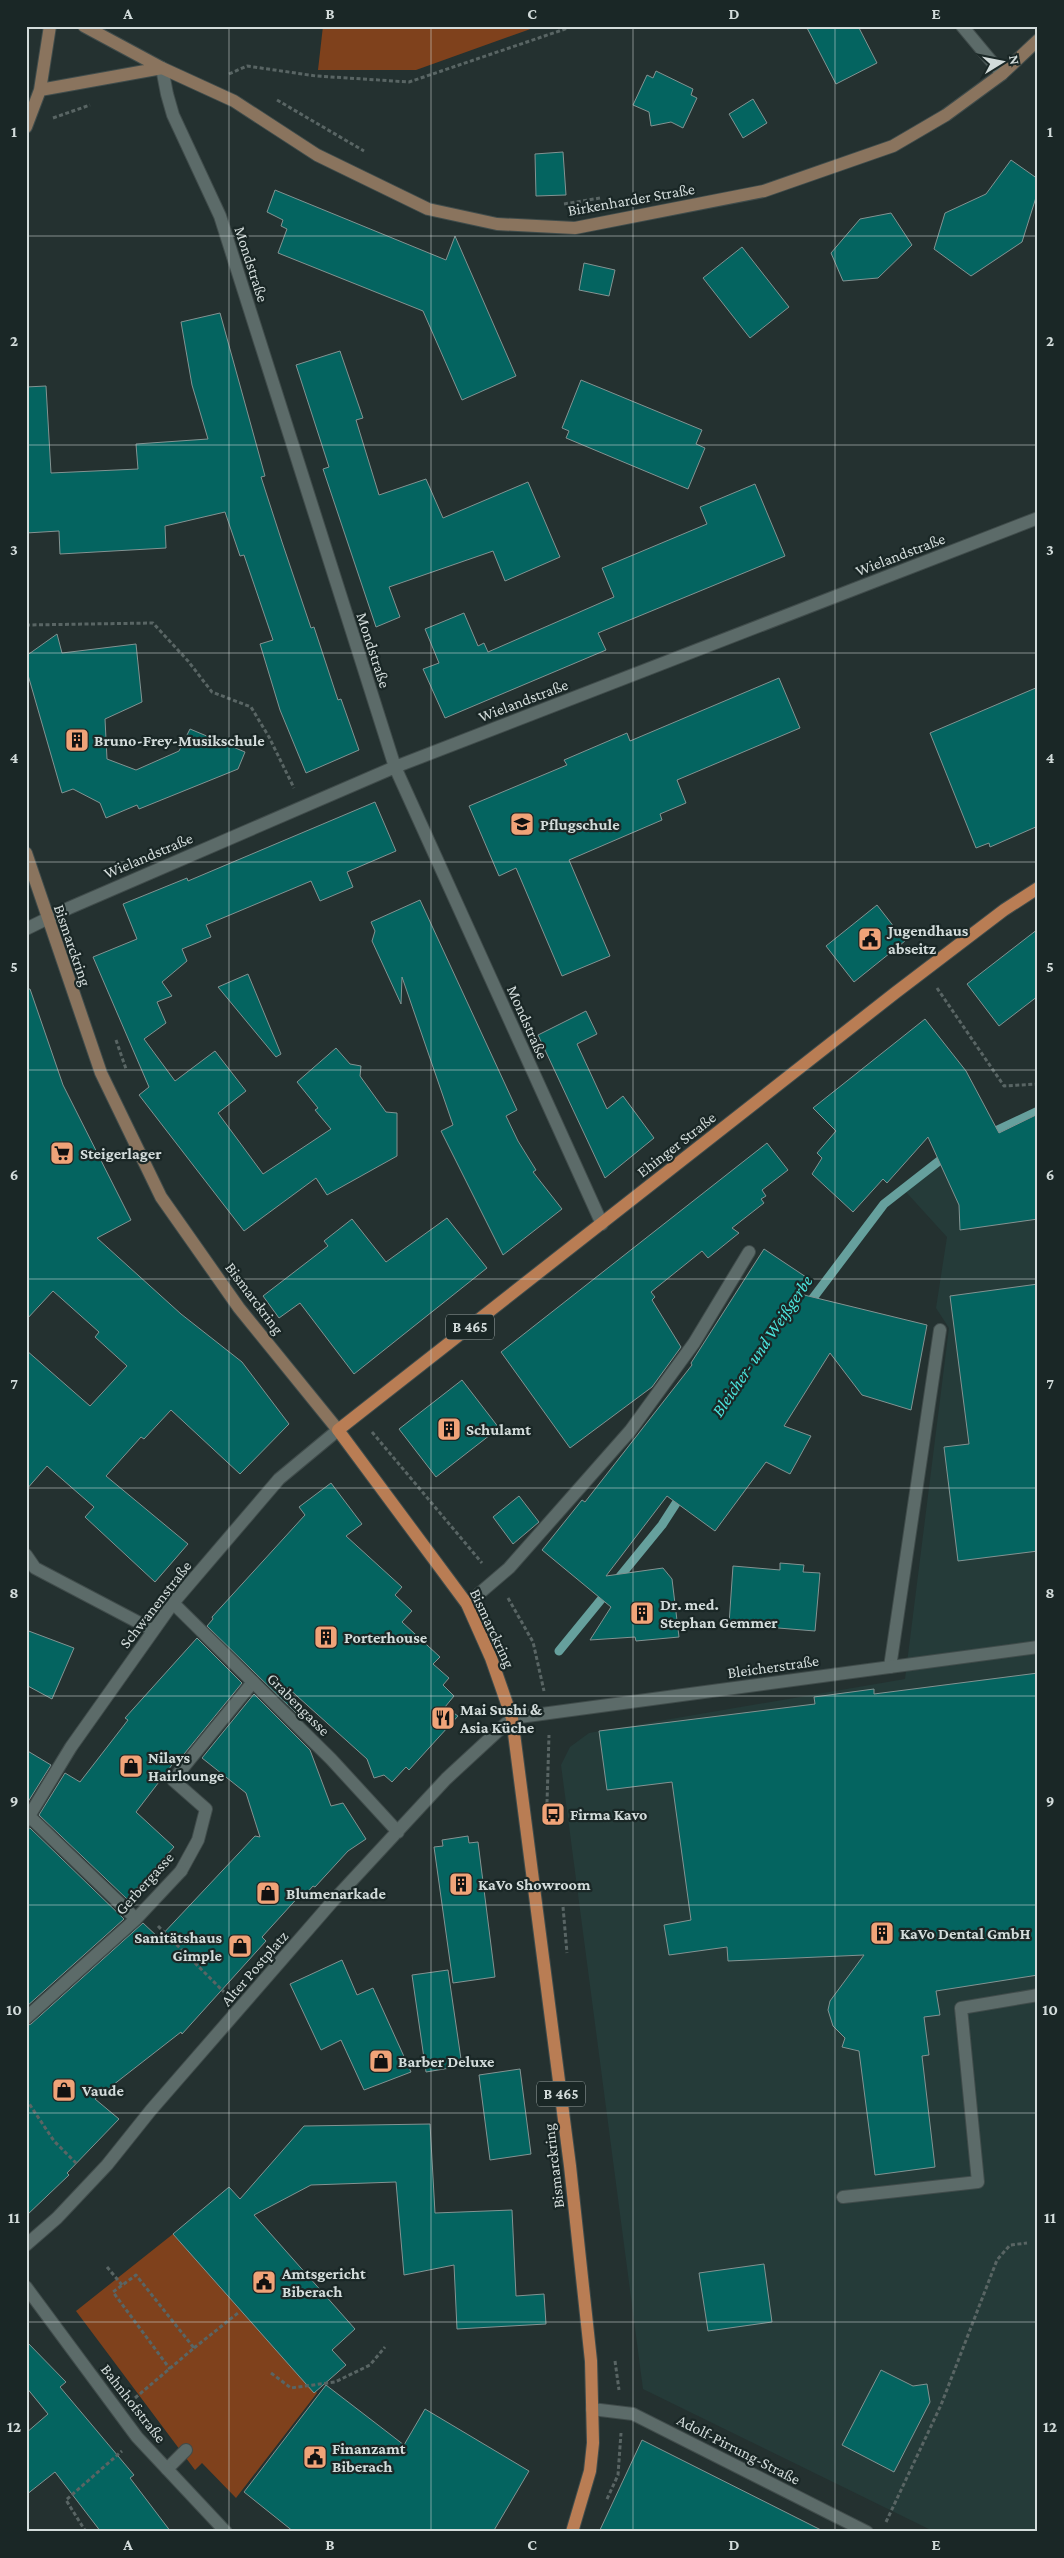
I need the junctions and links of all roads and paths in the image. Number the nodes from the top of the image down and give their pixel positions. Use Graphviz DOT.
graph roads {
  1 [pos="50,26"];
  2 [pos="84,26"];
  3 [pos="574,26"];
  4 [pos="962,26"];
  5 [pos="1038,40"];
  6 [pos="162,68"];
  7 [pos="221,69"];
  8 [pos="230,73"];
  9 [pos="1002,74"];
  10 [pos="238,78"];
  11 [pos="40,90"];
  12 [pos="271,97"];
  13 [pos="91,105"];
  14 [pos="48,120"];
  15 [pos="26,127"];
  16 [pos="370,154"];
  17 [pos="608,197"];
  18 [pos="560,204"];
  19 [pos="1038,518"];
  20 [pos="26,625"];
  21 [pos="395,767"];
  22 [pos="303,806"];
  23 [pos="26,853"];
  24 [pos="1038,888"];
  25 [pos="47,919"];
  26 [pos="26,929"];
  27 [pos="925,971"];
  28 [pos="114,1035"];
  29 [pos="127,1072"];
  30 [pos="1038,1084"];
  31 [pos="602,1224"];
  32 [pos="749,1252"];
  33 [pos="940,1330"];
  34 [pos="338,1430"];
  35 [pos="26,1555"];
  36 [pos="35,1568"];
  37 [pos="26,1578"];
  38 [pos="173,1603"];
  39 [pos="467,1604"];
  40 [pos="153,1630"];
  41 [pos="1038,1647"];
  42 [pos="890,1667"];
  43 [pos="253,1682"];
  44 [pos="512,1718"];
  45 [pos="28,1819"];
  46 [pos="398,1832"];
  47 [pos="139,1915"];
  48 [pos="1038,1995"];
  49 [pos="240,2008"];
  50 [pos="26,2018"];
  51 [pos="26,2099"];
  52 [pos="93,2181"];
  53 [pos="843,2197"];
  54 [pos="1026,2243"];
  55 [pos="26,2245"];
  56 [pos="107,2267"];
  57 [pos="122,2285"];
  58 [pos="26,2287"];
  59 [pos="238,2313"];
  60 [pos="385,2347"];
  61 [pos="194,2348"];
  62 [pos="170,2369"];
  63 [pos="271,2373"];
  64 [pos="134,2399"];
  65 [pos="592,2408"];
  66 [pos="137,2437"];
  67 [pos="186,2450"];
  68 [pos="166,2469"];
  69 [pos="886,2523"];
  70 [pos="86,2532"];
  71 [pos="226,2532"];
  72 [pos="572,2532"];
  73 [pos="867,2532"];
  1 -- 11 [label="main road"];
  2 -- 6 [label="main road, Birkenharder Straße"];
  3 -- 8 [label="path"];
  4 -- 9 [label="street"];
  5 -- 9 [label="main road, Birkenharder Straße"];
  6 -- 9 [label="main road, Birkenharder Straße"];
  6 -- 11 [label="main road"];
  6 -- 21 [label="street, Mondstraße"];
  7 -- 8 [label="path"];
  8 -- 10 [label="path"];
  11 -- 15 [label="main road"];
  12 -- 16 [label="path"];
  13 -- 14 [label="path"];
  17 -- 18 [label="path"];
  19 -- 21 [label="street, Wielandstraße"];
  20 -- 22 [label="path"];
  21 -- 22 [label="street, Wielandstraße"];
  21 -- 31 [label="street, Mondstraße"];
  22 -- 25 [label="street, Wielandstraße"];
  23 -- 25 [label="main road, Bismarckring"];
  24 -- 27 [label="main road, Ehinger Straße / B 465"];
  25 -- 26 [label="street, Wielandstraße"];
  25 -- 34 [label="main road, Bismarckring"];
  27 -- 30 [label="path"];
  27 -- 31 [label="main road, Ehinger Straße / B 465"];
  28 -- 29 [label="path"];
  31 -- 34 [label="main road, Ehinger Straße / B 465"];
  32 -- 39 [label="street"];
  33 -- 42 [label="street"];
  34 -- 38 [label="street, Schwanenstraße"];
  34 -- 39 [label="main road, Bismarckring / B 465"];
  35 -- 36 [label="street"];
  36 -- 37 [label="street"];
  36 -- 40 [label="street"];
  38 -- 40 [label="street, Schwanenstraße"];
  38 -- 43 [label="street, Grabengasse"];
  39 -- 44 [label="main road, Bismarckring / B 465"];
  40 -- 45 [label="street, Schwanenstraße"];
  41 -- 42 [label="street, Bleicherstraße"];
  42 -- 44 [label="street, Bleicherstraße"];
  43 -- 46 [label="street, Grabengasse"];
  43 -- 47 [label="street, Gerbergasse"];
  44 -- 46 [label="street, Alter Postplatz"];
  44 -- 65 [label="main road, Bismarckring / B 465"];
  45 -- 47 [label="street"];
  46 -- 49 [label="street, Alter Postplatz"];
  47 -- 49 [label="path"];
  47 -- 50 [label="street, Gerbergasse"];
  48 -- 53 [label="street"];
  49 -- 52 [label="street, Alter Postplatz"];
  51 -- 52 [label="path"];
  52 -- 55 [label="street, Alter Postplatz"];
  54 -- 69 [label="path"];
  56 -- 57 [label="path"];
  57 -- 61 [label="path"];
  57 -- 62 [label="path"];
  58 -- 66 [label="street, Bahnhofstraße"];
  59 -- 61 [label="path"];
  60 -- 63 [label="path"];
  61 -- 62 [label="path"];
  62 -- 64 [label="path"];
  65 -- 72 [label="main road, Bismarckring / B 465"];
  65 -- 73 [label="street, Adolf-Pirrung-Straße"];
  66 -- 68 [label="street, Bahnhofstraße"];
  66 -- 70 [label="path"];
  67 -- 68 [label="street"];
  68 -- 71 [label="street, Bahnhofstraße"];
}
